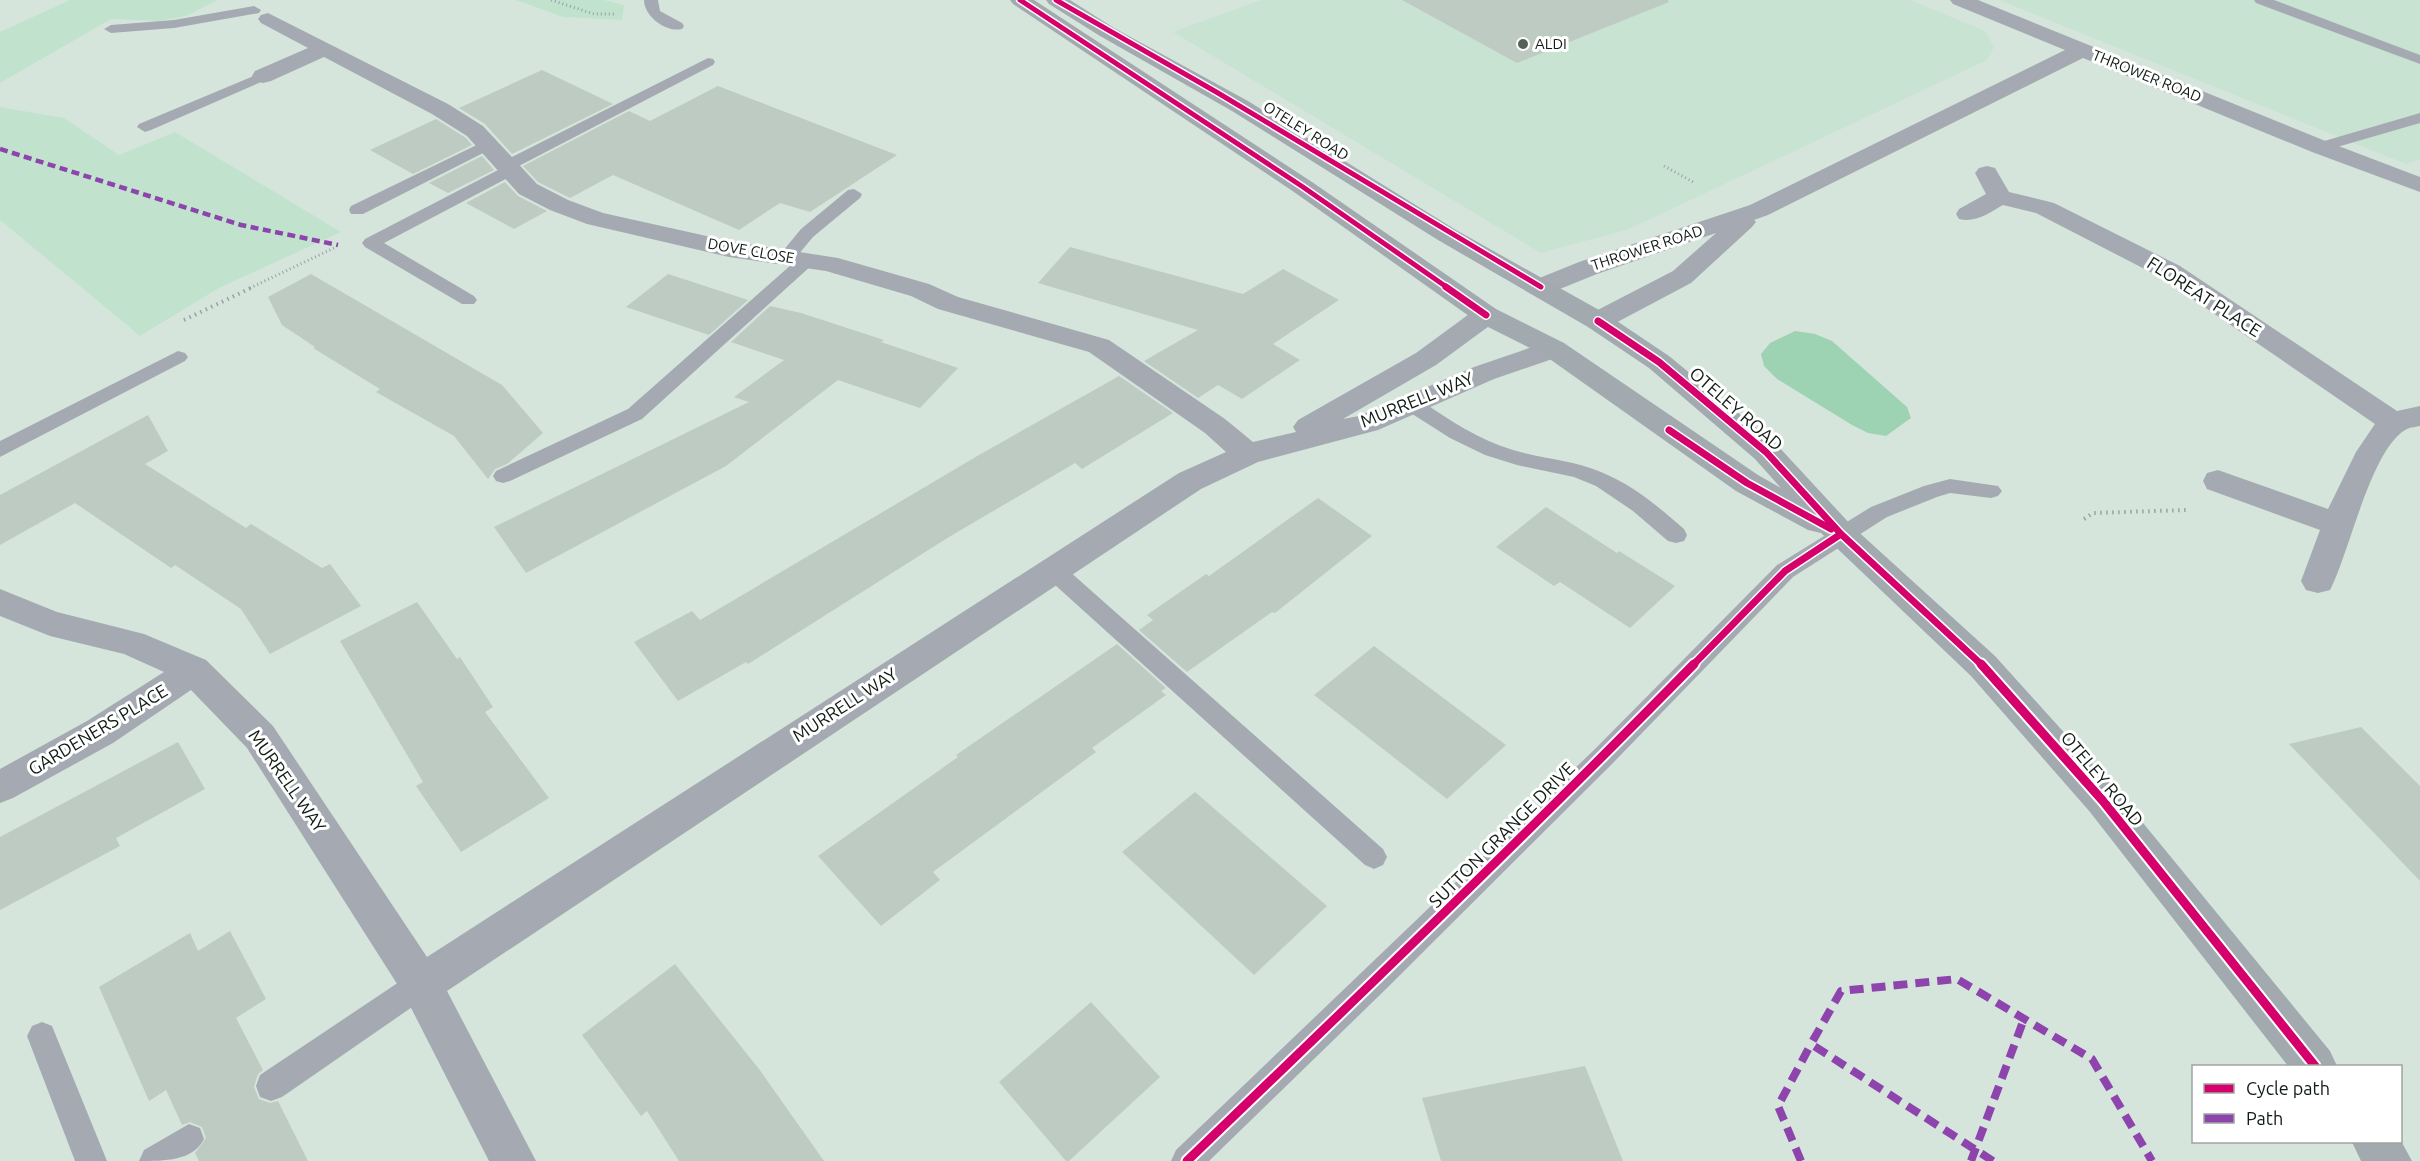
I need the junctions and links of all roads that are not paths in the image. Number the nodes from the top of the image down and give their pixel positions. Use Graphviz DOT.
graph roads {
  1 [pos="1020,0"];
  2 [pos="1056,0"];
  3 [pos="1960,0"];
  4 [pos="2261,0"];
  5 [pos="653,7"];
  6 [pos="256,9"];
  7 [pos="677,26"];
  8 [pos="111,29"];
  9 [pos="325,50"];
  10 [pos="2082,50"];
  11 [pos="2420,60"];
  12 [pos="708,62"];
  13 [pos="263,76"];
  14 [pos="2420,118"];
  15 [pos="145,127"];
  16 [pos="487,145"];
  17 [pos="2320,147"];
  18 [pos="509,168"];
  19 [pos="1988,173"];
  20 [pos="2420,185"];
  21 [pos="854,194"];
  22 [pos="2000,197"];
  23 [pos="357,210"];
  24 [pos="1754,213"];
  25 [pos="1968,214"];
  26 [pos="796,259"];
  27 [pos="1541,288"];
  28 [pos="468,300"];
  29 [pos="1486,315"];
  30 [pos="1598,321"];
  31 [pos="1554,349"];
  32 [pos="178,357"];
  33 [pos="1413,405"];
  34 [pos="2407,420"];
  35 [pos="0,450"];
  36 [pos="1263,450"];
  37 [pos="503,476"];
  38 [pos="2229,485"];
  39 [pos="1991,491"];
  40 [pos="2336,524"];
  41 [pos="1841,534"];
  42 [pos="1676,535"];
  43 [pos="1052,569"];
  44 [pos="2318,580"];
  45 [pos="0,602"];
  46 [pos="194,670"];
  47 [pos="0,788"];
  48 [pos="1374,857"];
  49 [pos="421,984"];
  50 [pos="42,1036"];
  51 [pos="2314,1065"];
  52 [pos="271,1086"];
  53 [pos="189,1139"];
  54 [pos="2376,1143"];
  55 [pos="91,1161"];
  56 [pos="155,1161"];
  57 [pos="513,1161"];
  58 [pos="1187,1161"];
  59 [pos="2389,1161"];
  1 -- 29 [label="main road, OTELEY ROAD"];
  2 -- 27 [label="main road, OTELEY ROAD"];
  3 -- 10 [label="street"];
  4 -- 11 [label="lane"];
  5 -- 7 [label="lane"];
  6 -- 8 [label="lane"];
  6 -- 9 [label="street, DOVE CLOSE"];
  9 -- 13 [label="street"];
  9 -- 16 [label="street, DOVE CLOSE"];
  10 -- 17 [label="street, THROWER ROAD"];
  10 -- 24 [label="street, THROWER ROAD"];
  12 -- 18 [label="lane"];
  13 -- 15 [label="lane"];
  14 -- 17 [label="lane"];
  16 -- 18 [label="street, DOVE CLOSE"];
  16 -- 23 [label="lane"];
  17 -- 20 [label="street, THROWER ROAD"];
  18 -- 26 [label="street, DOVE CLOSE"];
  18 -- 28 [label="lane"];
  19 -- 22 [label="street"];
  21 -- 26 [label="lane"];
  22 -- 25 [label="street"];
  22 -- 34 [label="street, FLOREAT PLACE"];
  24 -- 27 [label="street, THROWER ROAD"];
  24 -- 30 [label="street, THROWER ROAD"];
  26 -- 36 [label="street, DOVE CLOSE"];
  26 -- 37 [label="lane"];
  27 -- 29 [label="main road"];
  27 -- 30 [label="main road, OTELEY ROAD"];
  29 -- 31 [label="main road, OTELEY ROAD"];
  29 -- 36 [label="street, MURRELL WAY"];
  30 -- 31 [label="main road"];
  30 -- 41 [label="main road, OTELEY ROAD"];
  31 -- 33 [label="street, MURRELL WAY"];
  31 -- 41 [label="main road, OTELEY ROAD"];
  32 -- 35 [label="lane"];
  33 -- 36 [label="street, MURRELL WAY"];
  33 -- 42 [label="lane"];
  34 -- 40 [label="street"];
  36 -- 43 [label="street, MURRELL WAY"];
  38 -- 40 [label="street"];
  39 -- 41 [label="lane, SUTTON GRANGE DRIVE"];
  40 -- 44 [label="street"];
  41 -- 51 [label="main road, OTELEY ROAD"];
  41 -- 58 [label="lane, SUTTON GRANGE DRIVE"];
  43 -- 48 [label="lane"];
  43 -- 49 [label="street, MURRELL WAY"];
  45 -- 46 [label="street, MURRELL WAY"];
  46 -- 47 [label="street, GARDENERS PLACE"];
  46 -- 49 [label="street, MURRELL WAY"];
  49 -- 52 [label="lane"];
  49 -- 57 [label="street, MURRELL WAY"];
  50 -- 55 [label="lane"];
  53 -- 56 [label="lane"];
  54 -- 59 [label="main road"];
}
